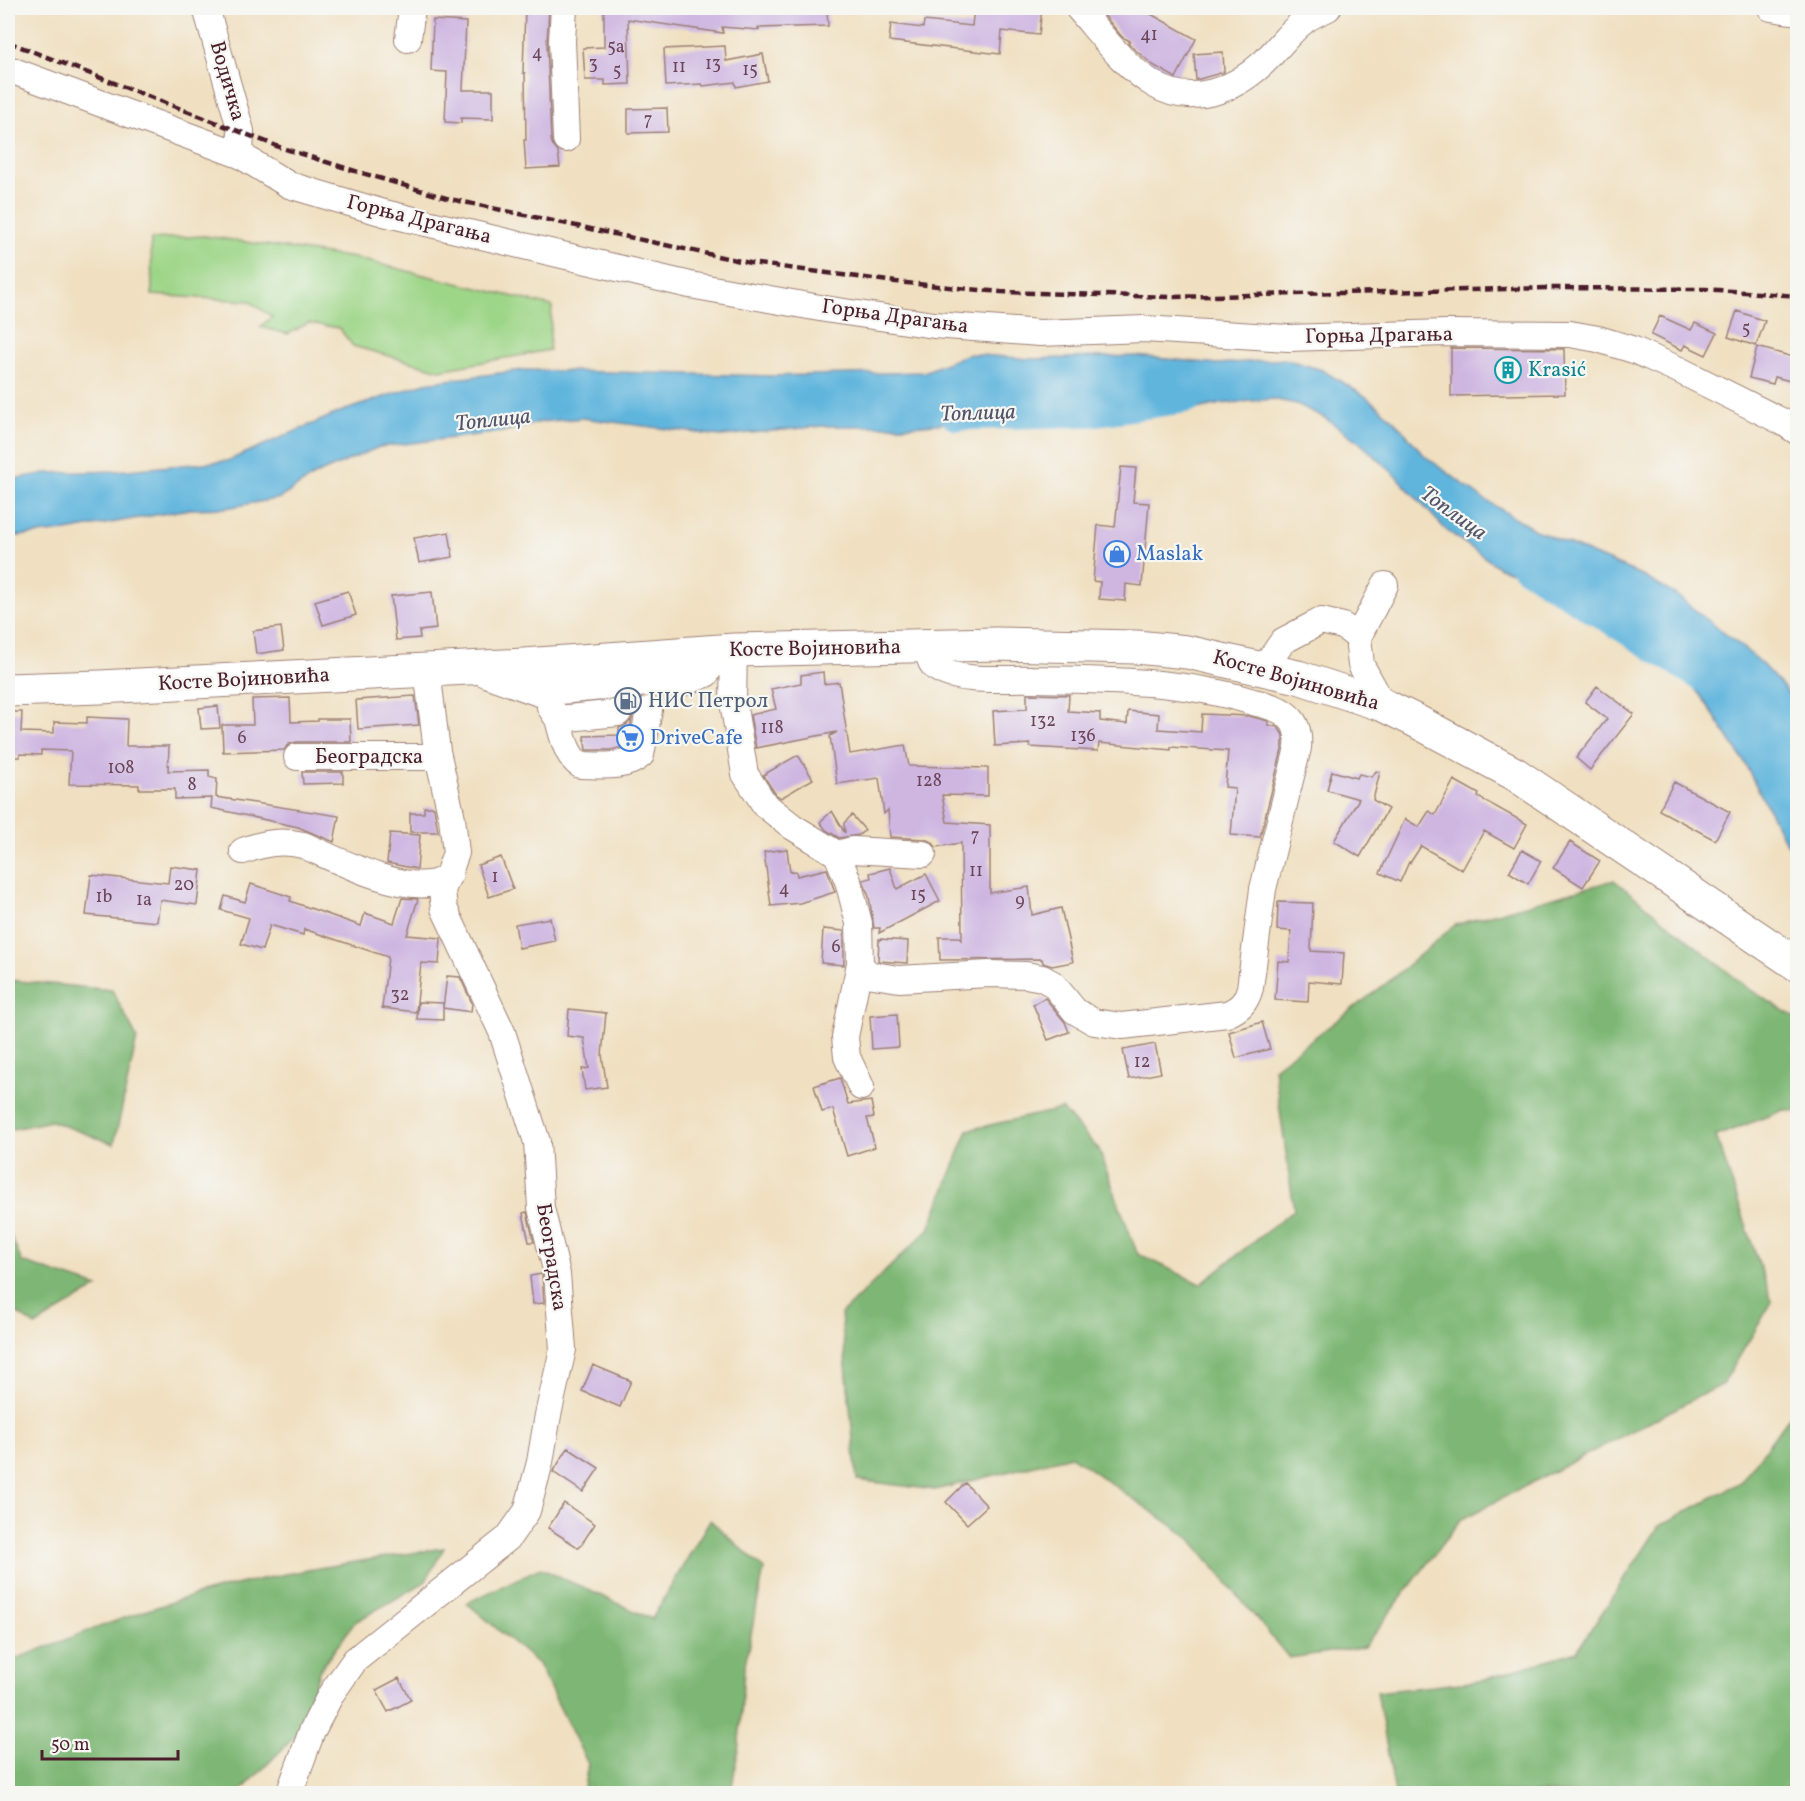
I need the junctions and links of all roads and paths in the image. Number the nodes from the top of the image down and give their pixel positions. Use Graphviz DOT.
graph roads {
  1 [pos="206,8"];
  2 [pos="412,8"];
  3 [pos="564,8"];
  4 [pos="1078,8"];
  5 [pos="1328,8"];
  6 [pos="1771,8"];
  7 [pos="1797,12"];
  8 [pos="408,39"];
  9 [pos="8,69"];
  10 [pos="566,139"];
  11 [pos="240,155"];
  12 [pos="1797,432"];
  13 [pos="1385,585"];
  14 [pos="1358,637"];
  15 [pos="929,646"];
  16 [pos="724,650"];
  17 [pos="480,667"];
  18 [pos="1264,668"];
  19 [pos="427,670"];
  20 [pos="686,682"];
  21 [pos="8,690"];
  22 [pos="539,693"];
  23 [pos="1383,705"];
  24 [pos="635,712"];
  25 [pos="558,719"];
  26 [pos="437,751"];
  27 [pos="297,757"];
  28 [pos="243,851"];
  29 [pos="837,854"];
  30 [pos="923,854"];
  31 [pos="450,874"];
  32 [pos="860,963"];
  33 [pos="1797,965"];
  34 [pos="861,1087"];
  35 [pos="289,1794"];
  1 -- 11 [label="street, Водичка"];
  2 -- 8 [label="street"];
  3 -- 10 [label="street"];
  4 -- 5 [label="street"];
  6 -- 7 [label="street"];
  9 -- 11 [label="street, Горња Драгања"];
  11 -- 12 [label="street, Горња Драгања"];
  13 -- 14 [label="street"];
  14 -- 18 [label="street"];
  14 -- 23 [label="street"];
  15 -- 16 [label="main road, Косте Војиновића"];
  15 -- 18 [label="main road, Косте Војиновића"];
  15 -- 32 [label="street"];
  16 -- 17 [label="main road, Косте Војиновића"];
  16 -- 20 [label="street, Косте Војиновића"];
  16 -- 29 [label="street"];
  17 -- 19 [label="main road, Косте Војиновића"];
  17 -- 22 [label="street, Косте Војиновића"];
  18 -- 23 [label="main road, Косте Војиновића"];
  19 -- 21 [label="main road, Косте Војиновића"];
  19 -- 26 [label="street, Београдска"];
  20 -- 22 [label="street, Косте Војиновића"];
  20 -- 24 [label="street"];
  22 -- 25 [label="street"];
  23 -- 33 [label="main road, Косте Војиновића"];
  24 -- 25 [label="street"];
  24 -- 25 [label="street"];
  26 -- 27 [label="street, Београдска"];
  26 -- 31 [label="street, Београдска"];
  28 -- 31 [label="street"];
  29 -- 30 [label="street"];
  29 -- 32 [label="street"];
  31 -- 35 [label="street, Београдска"];
  32 -- 34 [label="street"];
}
